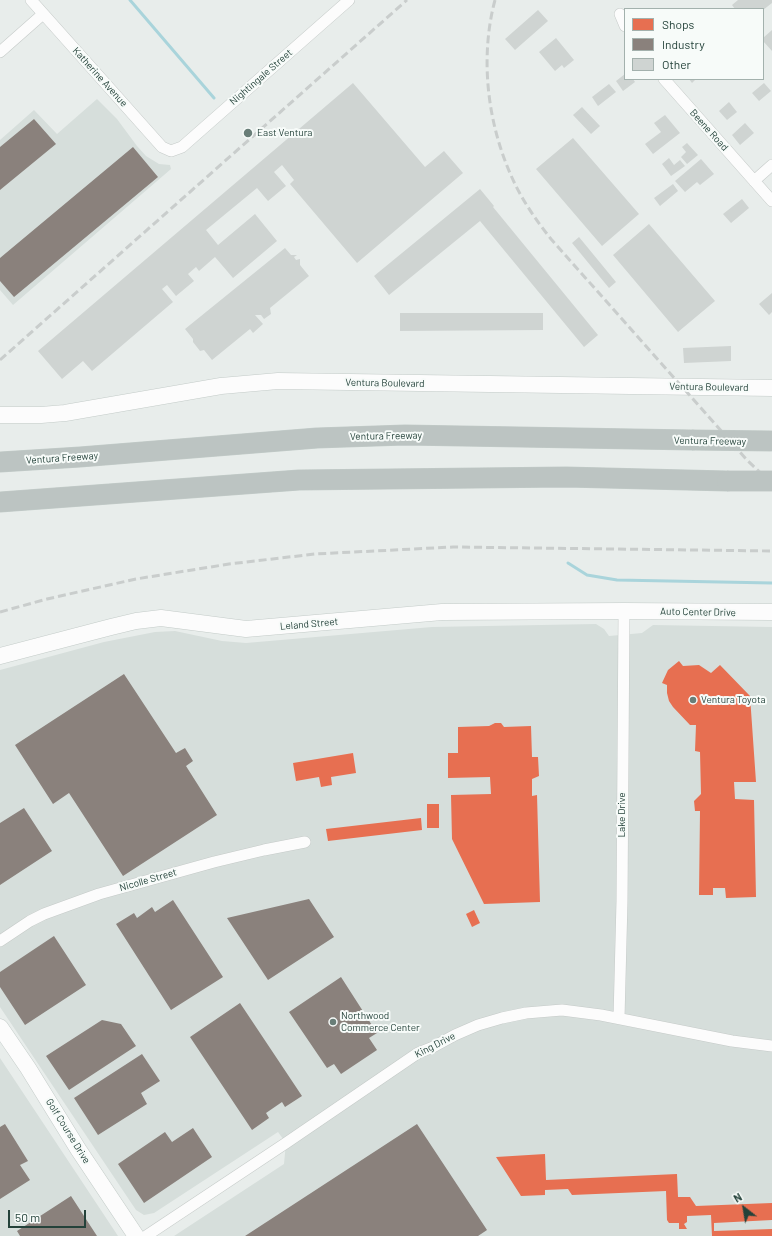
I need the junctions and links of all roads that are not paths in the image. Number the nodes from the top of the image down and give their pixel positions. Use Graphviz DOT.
graph roads {
  1 [pos="31,0"];
  2 [pos="349,0"];
  3 [pos="43,14"];
  4 [pos="620,14"];
  5 [pos="624,24"];
  6 [pos="0,52"];
  7 [pos="665,80"];
  8 [pos="171,151"];
  9 [pos="772,165"];
  10 [pos="754,181"];
  11 [pos="772,201"];
  12 [pos="772,388"];
  13 [pos="0,414"];
  14 [pos="772,441"];
  15 [pos="0,462"];
  16 [pos="772,481"];
  17 [pos="0,502"];
  18 [pos="624,611"];
  19 [pos="772,612"];
  20 [pos="0,656"];
  21 [pos="305,842"];
  22 [pos="0,941"];
  23 [pos="619,1018"];
  24 [pos="0,1027"];
  25 [pos="772,1046"];
  26 [pos="136,1236"];
  27 [pos="146,1236"];
  1 -- 3 [label="street, Katherine Avenue"];
  2 -- 8 [label="street, Nightingale Street"];
  3 -- 6 [label="street"];
  3 -- 8 [label="street, Katherine Avenue"];
  4 -- 5 [label="street"];
  7 -- 10 [label="street, Beene Road"];
  9 -- 10 [label="street"];
  10 -- 11 [label="street, Beene Road"];
  12 -- 13 [label="street, Ventura Boulevard"];
  14 -- 15 [label="highway, Ventura Freeway, bridge"];
  16 -- 17 [label="highway, bridge"];
  18 -- 19 [label="street, Auto Center Drive"];
  18 -- 20 [label="street, Leland Street"];
  18 -- 23 [label="street, Lake Drive"];
  21 -- 22 [label="street, Nicolle Street"];
  23 -- 25 [label="street, King Drive"];
  23 -- 27 [label="street, King Drive"];
  24 -- 26 [label="street, Golf Course Drive"];
}
